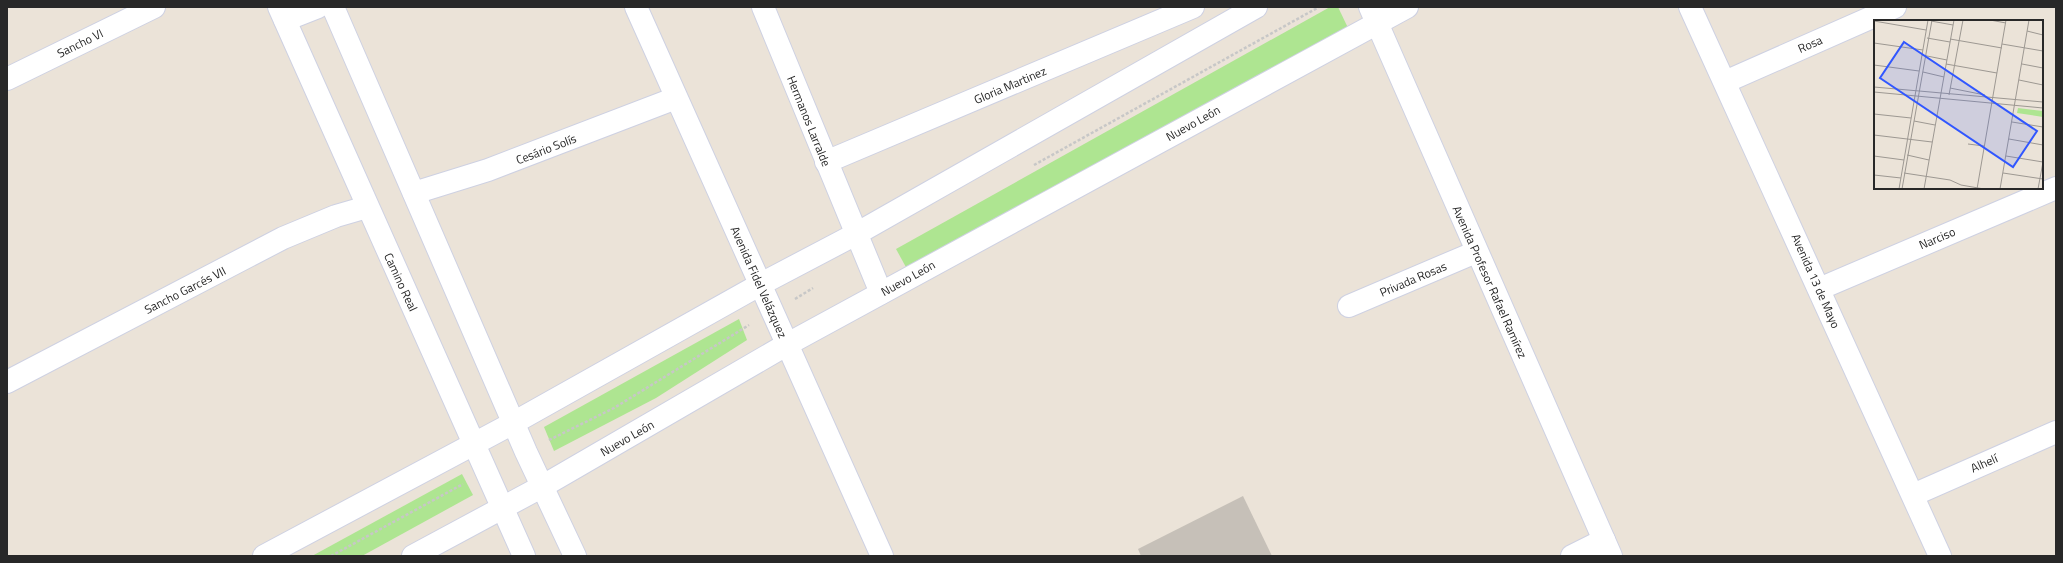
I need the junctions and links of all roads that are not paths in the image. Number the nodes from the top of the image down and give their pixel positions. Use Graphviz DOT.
graph roads {
  1 [pos="154,7"];
  2 [pos="318,7"];
  3 [pos="333,7"];
  4 [pos="636,7"];
  5 [pos="763,7"];
  6 [pos="1193,7"];
  7 [pos="1256,7"];
  8 [pos="1407,7"];
  9 [pos="1690,7"];
  10 [pos="1895,7"];
  11 [pos="282,14"];
  12 [pos="1373,15"];
  13 [pos="7,79"];
  14 [pos="1725,82"];
  15 [pos="676,98"];
  16 [pos="826,162"];
  17 [pos="2056,188"];
  18 [pos="414,193"];
  19 [pos="367,207"];
  20 [pos="856,234"];
  21 [pos="1476,252"];
  22 [pos="761,284"];
  23 [pos="1819,288"];
  24 [pos="881,293"];
  25 [pos="1349,306"];
  26 [pos="786,345"];
  27 [pos="7,382"];
  28 [pos="515,422"];
  29 [pos="2056,432"];
  30 [pos="475,443"];
  31 [pos="543,486"];
  32 [pos="1913,494"];
  33 [pos="502,507"];
  34 [pos="1608,548"];
  35 [pos="264,556"];
  36 [pos="413,556"];
  37 [pos="524,556"];
  38 [pos="574,556"];
  39 [pos="882,556"];
  40 [pos="1572,556"];
  41 [pos="1940,556"];
  1 -- 13 [label="street, Sancho VI"];
  2 -- 11 [label="street"];
  3 -- 18 [label="street"];
  4 -- 15 [label="street, Avenida Fidel Velázquez"];
  5 -- 16 [label="street, Hermanos Larralde"];
  6 -- 16 [label="street, Gloria Martinez"];
  7 -- 20 [label="street"];
  8 -- 12 [label="street, Nuevo León"];
  9 -- 14 [label="street, Avenida 13 de Mayo"];
  10 -- 14 [label="street, Rosa"];
  11 -- 19 [label="street, Camino Real"];
  12 -- 21 [label="street, Avenida Profesor Rafael Ramírez"];
  12 -- 24 [label="street, Nuevo León"];
  14 -- 23 [label="street, Avenida 13 de Mayo"];
  15 -- 18 [label="street, Cesário Solís"];
  15 -- 22 [label="street, Avenida Fidel Velázquez"];
  16 -- 20 [label="street, Hermanos Larralde"];
  17 -- 23 [label="street, Narciso"];
  18 -- 28 [label="street"];
  19 -- 27 [label="street, Sancho Garcés VII"];
  19 -- 30 [label="street, Camino Real"];
  20 -- 22 [label="street"];
  20 -- 24 [label="street, Hermanos Larralde"];
  21 -- 25 [label="street, Privada Rosas"];
  21 -- 34 [label="street, Avenida Profesor Rafael Ramírez"];
  22 -- 26 [label="street, Avenida Fidel Velázquez"];
  22 -- 28 [label="street"];
  23 -- 32 [label="street, Avenida 13 de Mayo"];
  24 -- 26 [label="street, Nuevo León"];
  26 -- 31 [label="street, Nuevo León"];
  26 -- 39 [label="street, Avenida Fidel Velázquez"];
  28 -- 30 [label="street"];
  28 -- 31 [label="street"];
  29 -- 32 [label="street, Alhelí"];
  30 -- 33 [label="street, Camino Real"];
  30 -- 35 [label="street"];
  31 -- 33 [label="street, Nuevo León"];
  31 -- 38 [label="street"];
  32 -- 41 [label="street, Avenida 13 de Mayo"];
  33 -- 36 [label="street, Nuevo León"];
  33 -- 37 [label="street, Camino Real"];
  34 -- 40 [label="street"];
}
